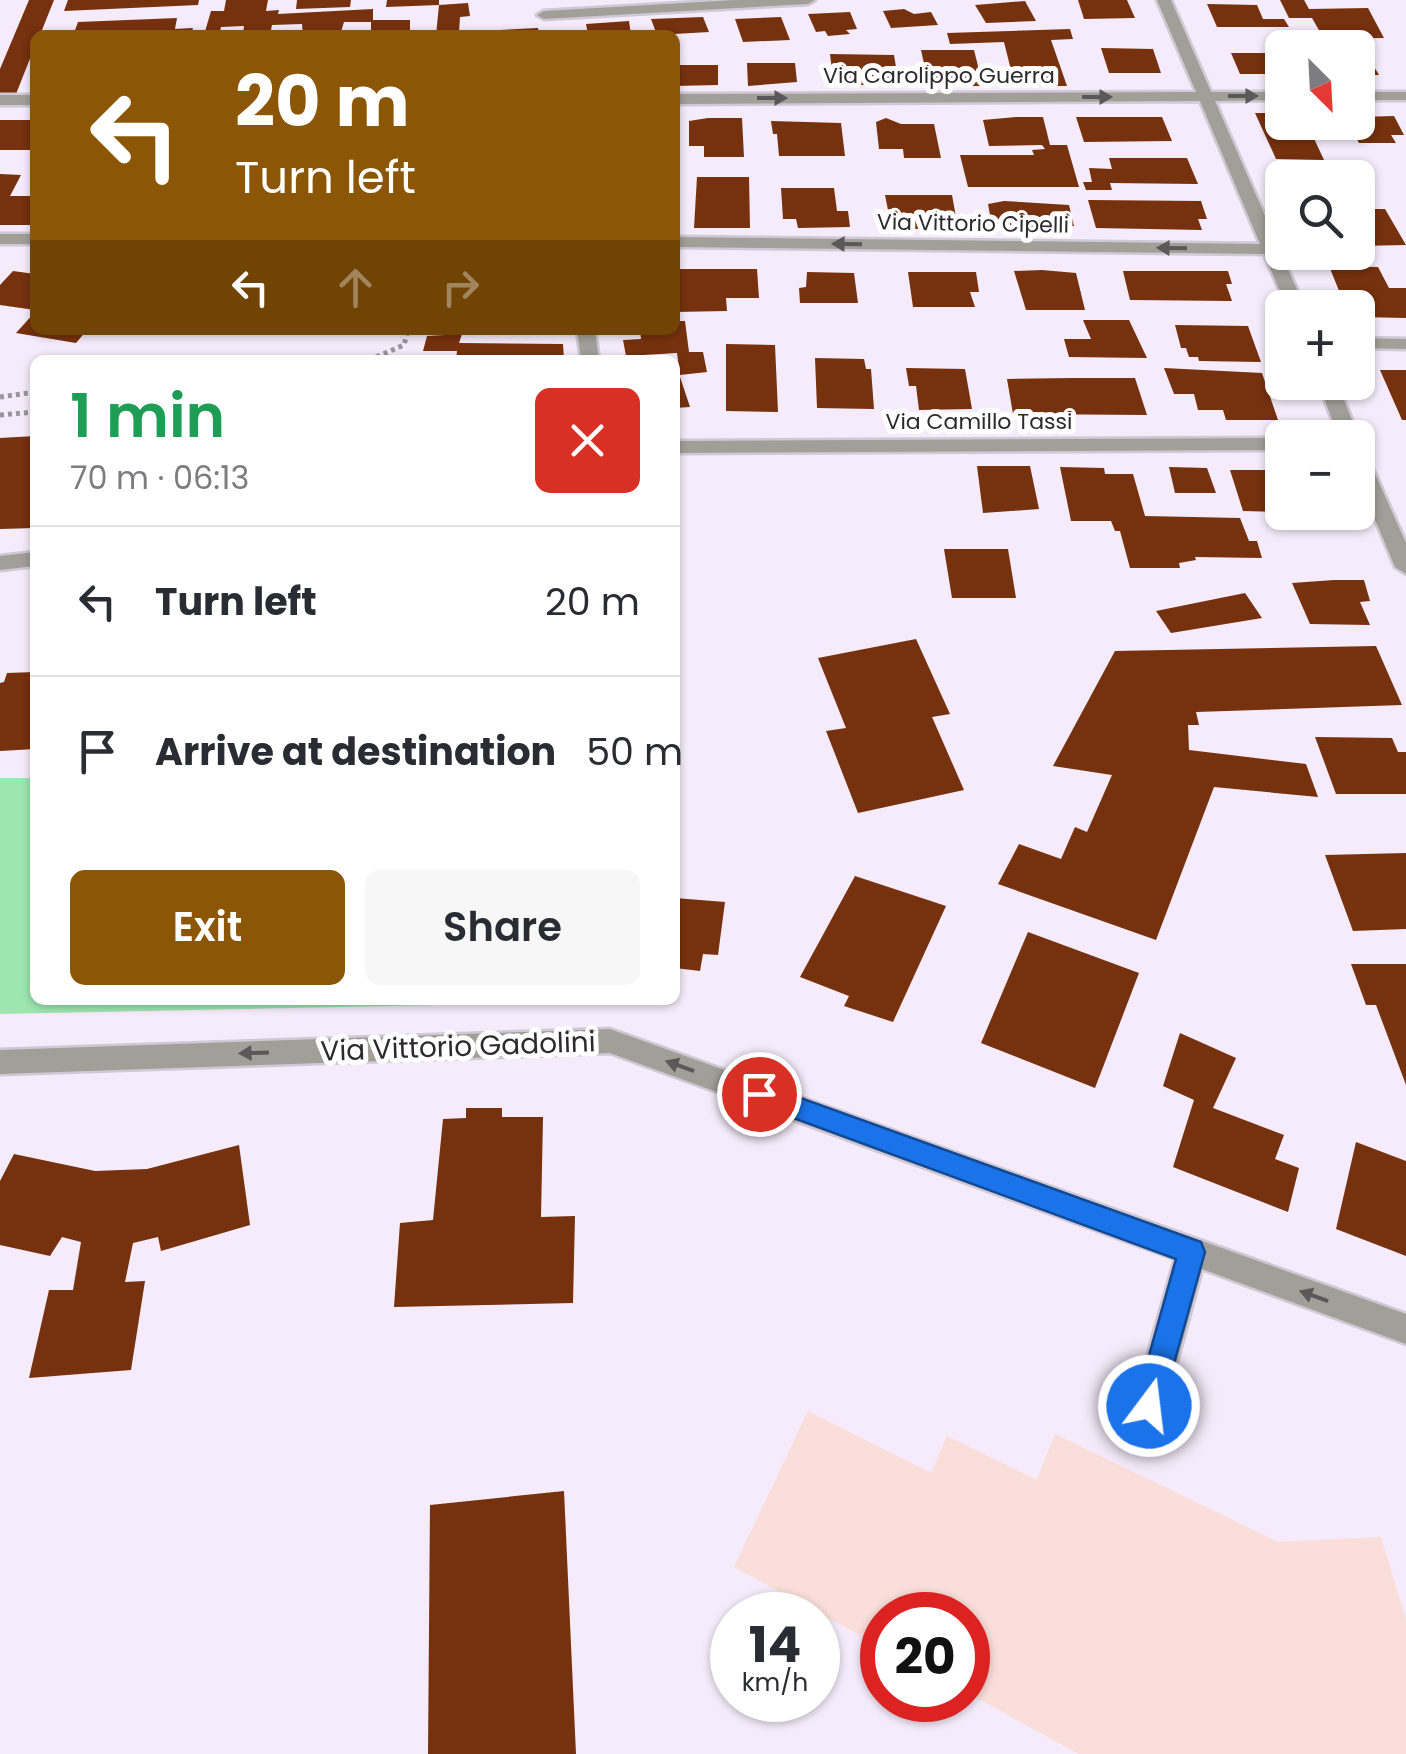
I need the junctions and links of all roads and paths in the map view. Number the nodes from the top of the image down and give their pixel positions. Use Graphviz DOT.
graph roads {
  1 [pos="808,0"];
  2 [pos="1164,0"];
  3 [pos="542,7"];
  4 [pos="1204,96"];
  5 [pos="1265,96"];
  6 [pos="1375,96"];
  7 [pos="1406,96"];
  8 [pos="680,99"];
  9 [pos="0,100"];
  10 [pos="30,100"];
  11 [pos="1265,236"];
  12 [pos="0,239"];
  13 [pos="30,239"];
  14 [pos="680,242"];
  15 [pos="1265,248"];
  16 [pos="407,335"];
  17 [pos="1375,343"];
  18 [pos="1406,344"];
  19 [pos="380,355"];
  20 [pos="30,393"];
  21 [pos="0,397"];
  22 [pos="30,413"];
  23 [pos="0,416"];
  24 [pos="1265,444"];
  25 [pos="680,447"];
  26 [pos="1375,497"];
  27 [pos="30,560"];
  28 [pos="0,563"];
  29 [pos="1406,567"];
  30 [pos="0,1062"];
  31 [pos="1192,1252"];
  32 [pos="1406,1329"];
  33 [pos="1149,1406"];
  1 -- 3 [label="street"];
  2 -- 4 [label="street"];
  4 -- 5 [label="street, Via Carolippo Guerra, one-way"];
  8 -- 4 [label="street, Via Carolippo Guerra, one-way"];
  4 -- 11 [label="street"];
  6 -- 7 [label="street"];
  9 -- 10 [label="street"];
  12 -- 13 [label="street"];
  15 -- 14 [label="street, Via Vittorio Cipelli, one-way"];
  16 -- 19 [label="path"];
  17 -- 18 [label="street"];
  20 -- 21 [label="path"];
  22 -- 23 [label="path"];
  24 -- 25 [label="street, Via Camillo Tassi"];
  26 -- 29 [label="street"];
  27 -- 28 [label="street"];
  31 -- 30 [label="street, Via Vittorio Gadolini, one-way"];
  32 -- 31 [label="street, Via Vittorio Gadolini, one-way"];
  31 -- 33 [label="street"];
}
